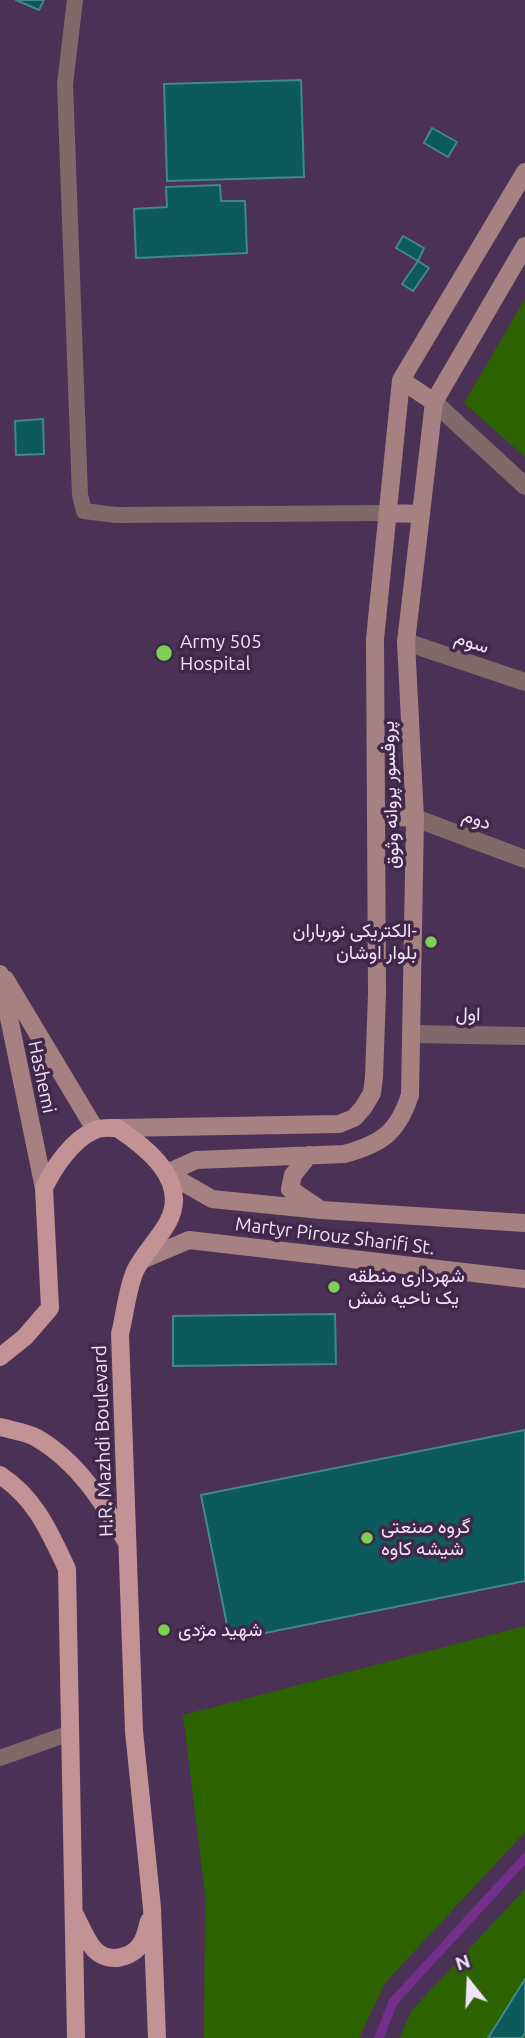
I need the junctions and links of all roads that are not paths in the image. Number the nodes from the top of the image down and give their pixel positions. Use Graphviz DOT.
graph roads {
  1 [pos="75,0"];
  2 [pos="525,172"];
  3 [pos="525,246"];
  4 [pos="401,380"];
  5 [pos="434,402"];
  6 [pos="525,486"];
  7 [pos="387,513"];
  8 [pos="421,514"];
  9 [pos="374,639"];
  10 [pos="406,642"];
  11 [pos="525,682"];
  12 [pos="376,816"];
  13 [pos="415,818"];
  14 [pos="525,859"];
  15 [pos="0,972"];
  16 [pos="411,1034"];
  17 [pos="525,1036"];
  18 [pos="117,1128"];
  19 [pos="95,1129"];
  20 [pos="309,1155"];
  21 [pos="167,1173"];
  22 [pos="44,1188"];
  23 [pos="321,1210"];
  24 [pos="525,1223"];
  25 [pos="144,1259"];
  26 [pos="525,1279"];
  27 [pos="0,1357"];
  28 [pos="0,1427"];
  29 [pos="0,1475"];
  30 [pos="127,1544"];
  31 [pos="70,1733"];
  32 [pos="0,1758"];
  33 [pos="152,1908"];
  34 [pos="73,1912"];
  35 [pos="76,2038"];
  36 [pos="157,2038"];
  1 -- 7 [label="lane"];
  2 -- 4 [label="main road"];
  3 -- 5 [label="main road, پروفسور پروانه وثوق"];
  4 -- 5 [label="main road"];
  4 -- 7 [label="main road, پروفسور پروانه وثوق"];
  5 -- 6 [label="street"];
  5 -- 8 [label="main road, پروفسور پروانه وثوق"];
  7 -- 8 [label="main road"];
  7 -- 9 [label="main road, پروفسور پروانه وثوق"];
  8 -- 10 [label="main road, پروفسور پروانه وثوق"];
  9 -- 10 [label="main road"];
  9 -- 12 [label="main road, پروفسور پروانه وثوق"];
  10 -- 11 [label="street, سوم"];
  10 -- 13 [label="main road, پروفسور پروانه وثوق"];
  12 -- 13 [label="main road"];
  12 -- 18 [label="main road, پروفسور پروانه وثوق"];
  13 -- 14 [label="street, دوم"];
  13 -- 16 [label="main road, پروفسور پروانه وثوق"];
  15 -- 19 [label="main road, Hashemi"];
  15 -- 22 [label="main road, Hashemi"];
  16 -- 17 [label="street, اول"];
  16 -- 20 [label="main road, پروفسور پروانه وثوق"];
  18 -- 19 [label="main road"];
  18 -- 21 [label="main road"];
  19 -- 22 [label="main road"];
  20 -- 21 [label="main road, پروفسور پروانه وثوق"];
  20 -- 23 [label="main road"];
  21 -- 23 [label="main road, Martyr Pirouz Sharifi St."];
  21 -- 25 [label="main road, H.R. Mazhdi Boulevard"];
  22 -- 27 [label="main road"];
  23 -- 24 [label="main road, Martyr Pirouz Sharifi St."];
  25 -- 26 [label="main road, Martyr Pirouz Sharifi St."];
  25 -- 30 [label="main road, H.R. Mazhdi Boulevard"];
  28 -- 30 [label="main road"];
  29 -- 31 [label="main road"];
  30 -- 33 [label="main road, H.R. Mazhdi Boulevard"];
  31 -- 32 [label="lane"];
  31 -- 34 [label="main road"];
  33 -- 34 [label="main road"];
  33 -- 36 [label="main road, H.R. Mazhdi Boulevard"];
  34 -- 35 [label="main road"];
}
